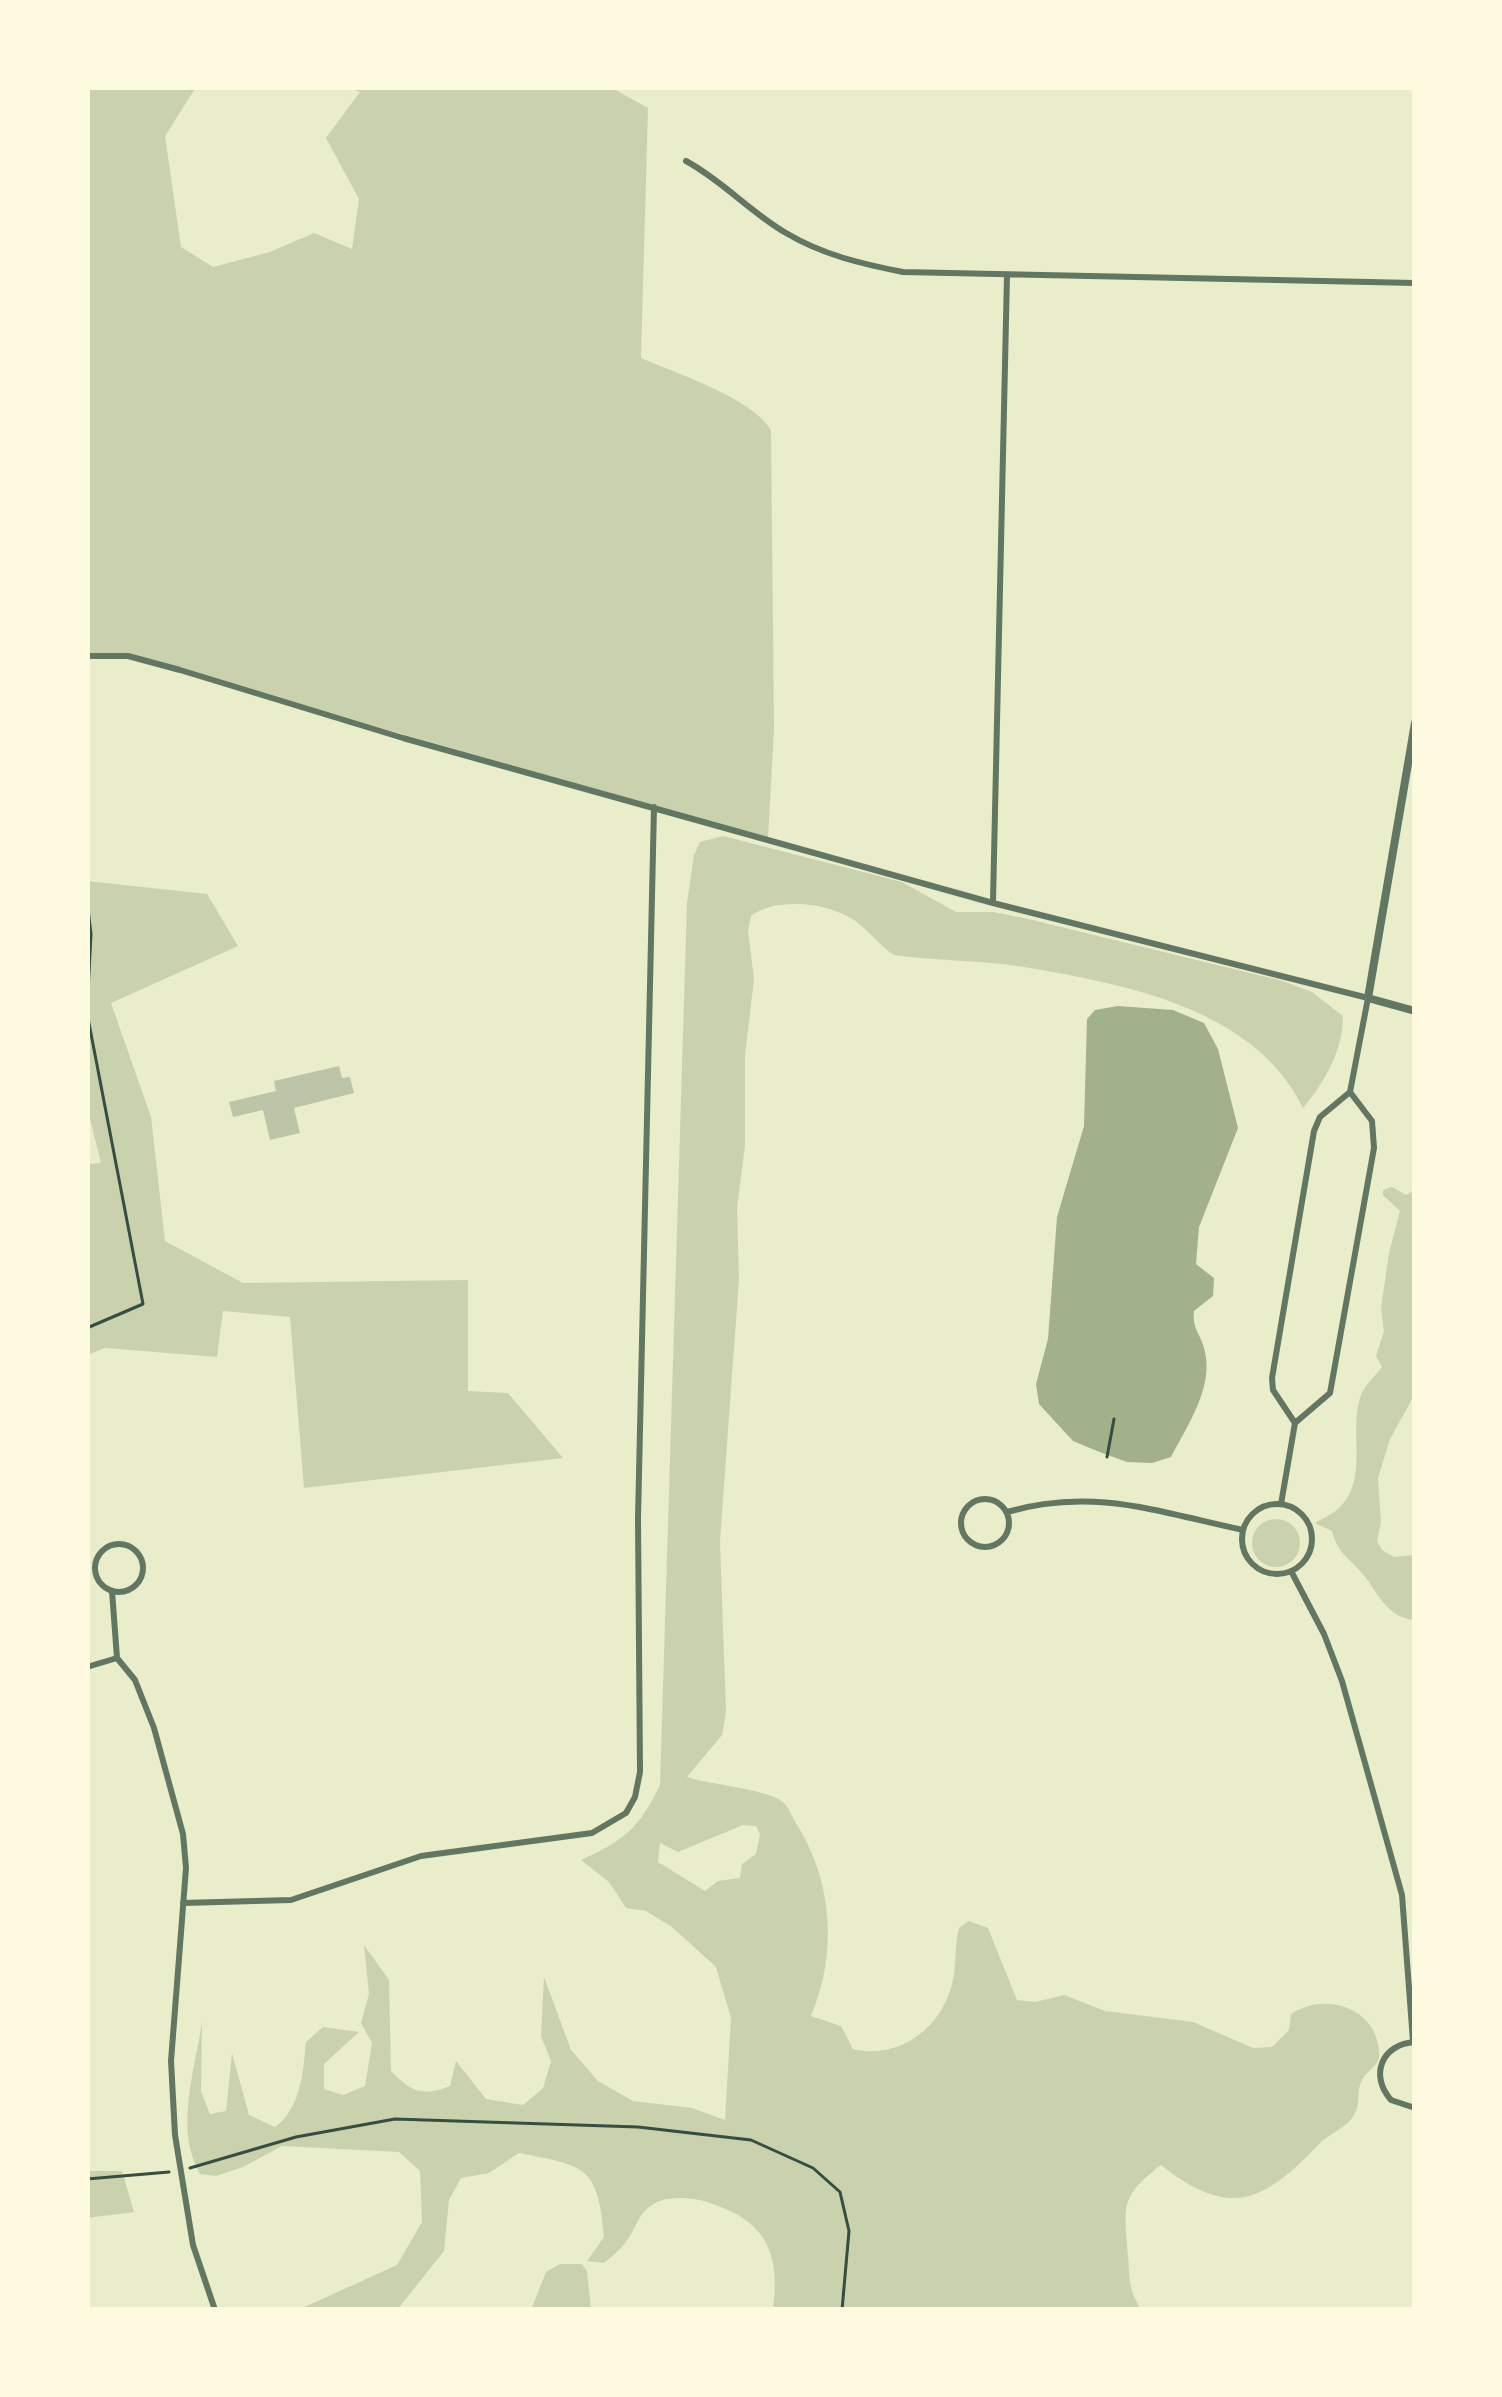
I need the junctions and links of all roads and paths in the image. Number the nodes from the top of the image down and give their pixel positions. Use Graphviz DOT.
graph roads {
  1 [pos="686,161"];
  2 [pos="1007,275"];
  3 [pos="1415,284"];
  4 [pos="87,656"];
  5 [pos="1415,723"];
  6 [pos="654,807"];
  7 [pos="87,901"];
  8 [pos="993,903"];
  9 [pos="1368,998"];
  10 [pos="1415,1011"];
  11 [pos="87,1012"];
  12 [pos="1350,1092"];
  13 [pos="87,1328"];
  14 [pos="1114,1419"];
  15 [pos="1295,1423"];
  16 [pos="1107,1457"];
  17 [pos="1281,1504"];
  18 [pos="1007,1512"];
  19 [pos="1243,1530"];
  20 [pos="1291,1571"];
  21 [pos="112,1591"];
  22 [pos="117,1658"];
  23 [pos="87,1667"];
  24 [pos="183,1903"];
  25 [pos="1414,2042"];
  26 [pos="1415,2108"];
  27 [pos="179,2171"];
  28 [pos="87,2180"];
  29 [pos="215,2310"];
  30 [pos="842,2310"];
  1 -- 2 [label="street"];
  2 -- 3 [label="street"];
  2 -- 8 [label="street"];
  4 -- 6 [label="street"];
  5 -- 9 [label="street"];
  6 -- 8 [label="street"];
  6 -- 24 [label="street"];
  7 -- 11 [label="path"];
  8 -- 9 [label="street"];
  9 -- 10 [label="street"];
  9 -- 12 [label="street"];
  11 -- 13 [label="path"];
  12 -- 15 [label="street"];
  12 -- 15 [label="street"];
  14 -- 16 [label="path"];
  15 -- 17 [label="street"];
  17 -- 19 [label="street"];
  17 -- 20 [label="street"];
  18 -- 18 [label="street"];
  18 -- 19 [label="street"];
  19 -- 20 [label="street"];
  20 -- 25 [label="street"];
  21 -- 21 [label="street"];
  21 -- 22 [label="street"];
  22 -- 23 [label="street"];
  22 -- 24 [label="street"];
  24 -- 27 [label="street"];
  25 -- 26 [label="street"];
  27 -- 28 [label="path"];
  27 -- 29 [label="street"];
  27 -- 30 [label="path"];
}
